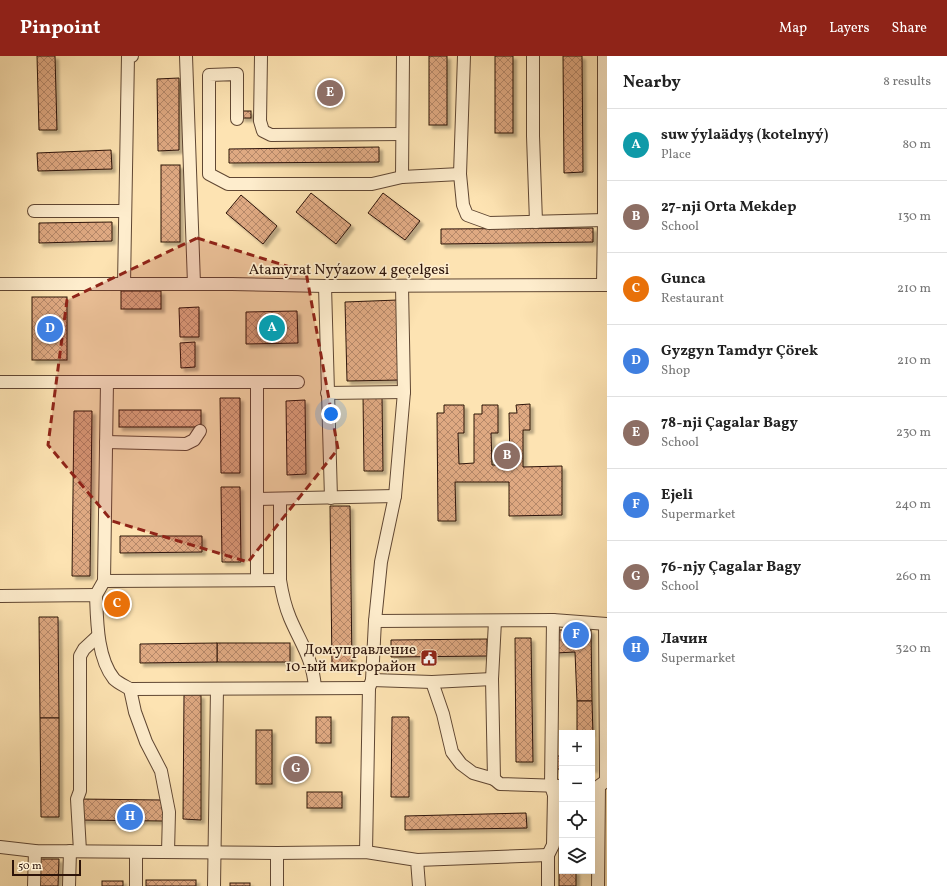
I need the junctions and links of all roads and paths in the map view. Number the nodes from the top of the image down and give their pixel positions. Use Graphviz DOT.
graph roads {
  1 [pos="132,56"];
  2 [pos="186,56"];
  3 [pos="260,56"];
  4 [pos="403,56"];
  5 [pos="464,56"];
  6 [pos="533,56"];
  7 [pos="604,56"];
  8 [pos="237,119"];
  9 [pos="402,134"];
  10 [pos="460,174"];
  11 [pos="402,177"];
  12 [pos="34,210"];
  13 [pos="125,212"];
  14 [pos="604,220"];
  15 [pos="536,222"];
  16 [pos="0,284"];
  17 [pos="124,284"];
  18 [pos="194,284"];
  19 [pos="605,285"];
  20 [pos="325,286"];
  21 [pos="402,286"];
  22 [pos="0,382"];
  23 [pos="106,382"];
  24 [pos="257,382"];
  25 [pos="298,382"];
  26 [pos="404,392"];
  27 [pos="327,393"];
  28 [pos="200,431"];
  29 [pos="106,442"];
  30 [pos="395,496"];
  31 [pos="331,498"];
  32 [pos="257,499"];
  33 [pos="280,499"];
  34 [pos="257,580"];
  35 [pos="280,580"];
  36 [pos="104,581"];
  37 [pos="96,595"];
  38 [pos="0,596"];
  39 [pos="553,620"];
  40 [pos="375,621"];
  41 [pos="495,621"];
  42 [pos="606,624"];
  43 [pos="98,636"];
  44 [pos="492,679"];
  45 [pos="432,682"];
  46 [pos="370,684"];
  47 [pos="217,688"];
  48 [pos="314,688"];
  49 [pos="130,689"];
  50 [pos="494,779"];
  51 [pos="556,786"];
  52 [pos="596,786"];
  53 [pos="0,847"];
  54 [pos="35,851"];
  55 [pos="75,851"];
  56 [pos="136,852"];
  57 [pos="168,852"];
  58 [pos="214,852"];
  59 [pos="366,852"];
  60 [pos="277,853"];
  61 [pos="548,855"];
  62 [pos="417,860"];
  63 [pos="34,886"];
  64 [pos="69,886"];
  65 [pos="136,886"];
  66 [pos="214,886"];
  67 [pos="277,886"];
  68 [pos="418,886"];
  69 [pos="548,886"];
  70 [pos="598,886"];
  1 -- 13 [label="street"];
  2 -- 18 [label="street"];
  3 -- 9 [label="street"];
  4 -- 9 [label="street"];
  5 -- 10 [label="street"];
  6 -- 15 [label="street"];
  7 -- 14 [label="street"];
  8 -- 11 [label="street"];
  9 -- 11 [label="street"];
  10 -- 11 [label="street"];
  10 -- 15 [label="street"];
  12 -- 13 [label="street"];
  13 -- 17 [label="street"];
  14 -- 15 [label="street"];
  14 -- 19 [label="street"];
  16 -- 17 [label="street, Atamyrat Nyýazow 4 geçelgesi"];
  17 -- 18 [label="street, Atamyrat Nyýazow 4 geçelgesi"];
  18 -- 20 [label="street, Atamyrat Nyýazow 4 geçelgesi"];
  19 -- 21 [label="street, Atamyrat Nyýazow 4 geçelgesi"];
  20 -- 21 [label="street, Atamyrat Nyýazow 4 geçelgesi"];
  20 -- 27 [label="street"];
  21 -- 26 [label="street"];
  22 -- 23 [label="street"];
  23 -- 24 [label="street"];
  23 -- 29 [label="street"];
  24 -- 25 [label="street"];
  24 -- 32 [label="street"];
  26 -- 27 [label="street"];
  26 -- 30 [label="street"];
  27 -- 31 [label="street"];
  28 -- 29 [label="street"];
  29 -- 36 [label="street"];
  30 -- 31 [label="street"];
  30 -- 40 [label="street"];
  31 -- 33 [label="street"];
  32 -- 33 [label="street"];
  32 -- 34 [label="street"];
  33 -- 35 [label="street"];
  34 -- 35 [label="street"];
  34 -- 36 [label="street"];
  35 -- 48 [label="street"];
  36 -- 37 [label="street"];
  37 -- 38 [label="street"];
  37 -- 43 [label="street"];
  39 -- 41 [label="street"];
  39 -- 42 [label="street"];
  39 -- 51 [label="street"];
  40 -- 41 [label="street"];
  40 -- 46 [label="street"];
  41 -- 44 [label="street"];
  42 -- 52 [label="street"];
  43 -- 49 [label="street"];
  43 -- 55 [label="street"];
  44 -- 45 [label="street"];
  44 -- 50 [label="street"];
  45 -- 46 [label="street"];
  45 -- 50 [label="street"];
  46 -- 48 [label="street"];
  46 -- 59 [label="street"];
  47 -- 48 [label="street"];
  47 -- 49 [label="street"];
  47 -- 58 [label="street"];
  49 -- 57 [label="street"];
  50 -- 51 [label="street"];
  51 -- 61 [label="street"];
  52 -- 70 [label="street"];
  53 -- 54 [label="street"];
  54 -- 55 [label="street"];
  54 -- 63 [label="street"];
  55 -- 56 [label="street"];
  55 -- 64 [label="street"];
  56 -- 57 [label="street"];
  56 -- 65 [label="street"];
  57 -- 58 [label="street"];
  58 -- 60 [label="street"];
  58 -- 66 [label="street"];
  59 -- 60 [label="street"];
  59 -- 62 [label="street"];
  60 -- 67 [label="street"];
  61 -- 62 [label="street"];
  61 -- 69 [label="street"];
  62 -- 68 [label="street"];
}
